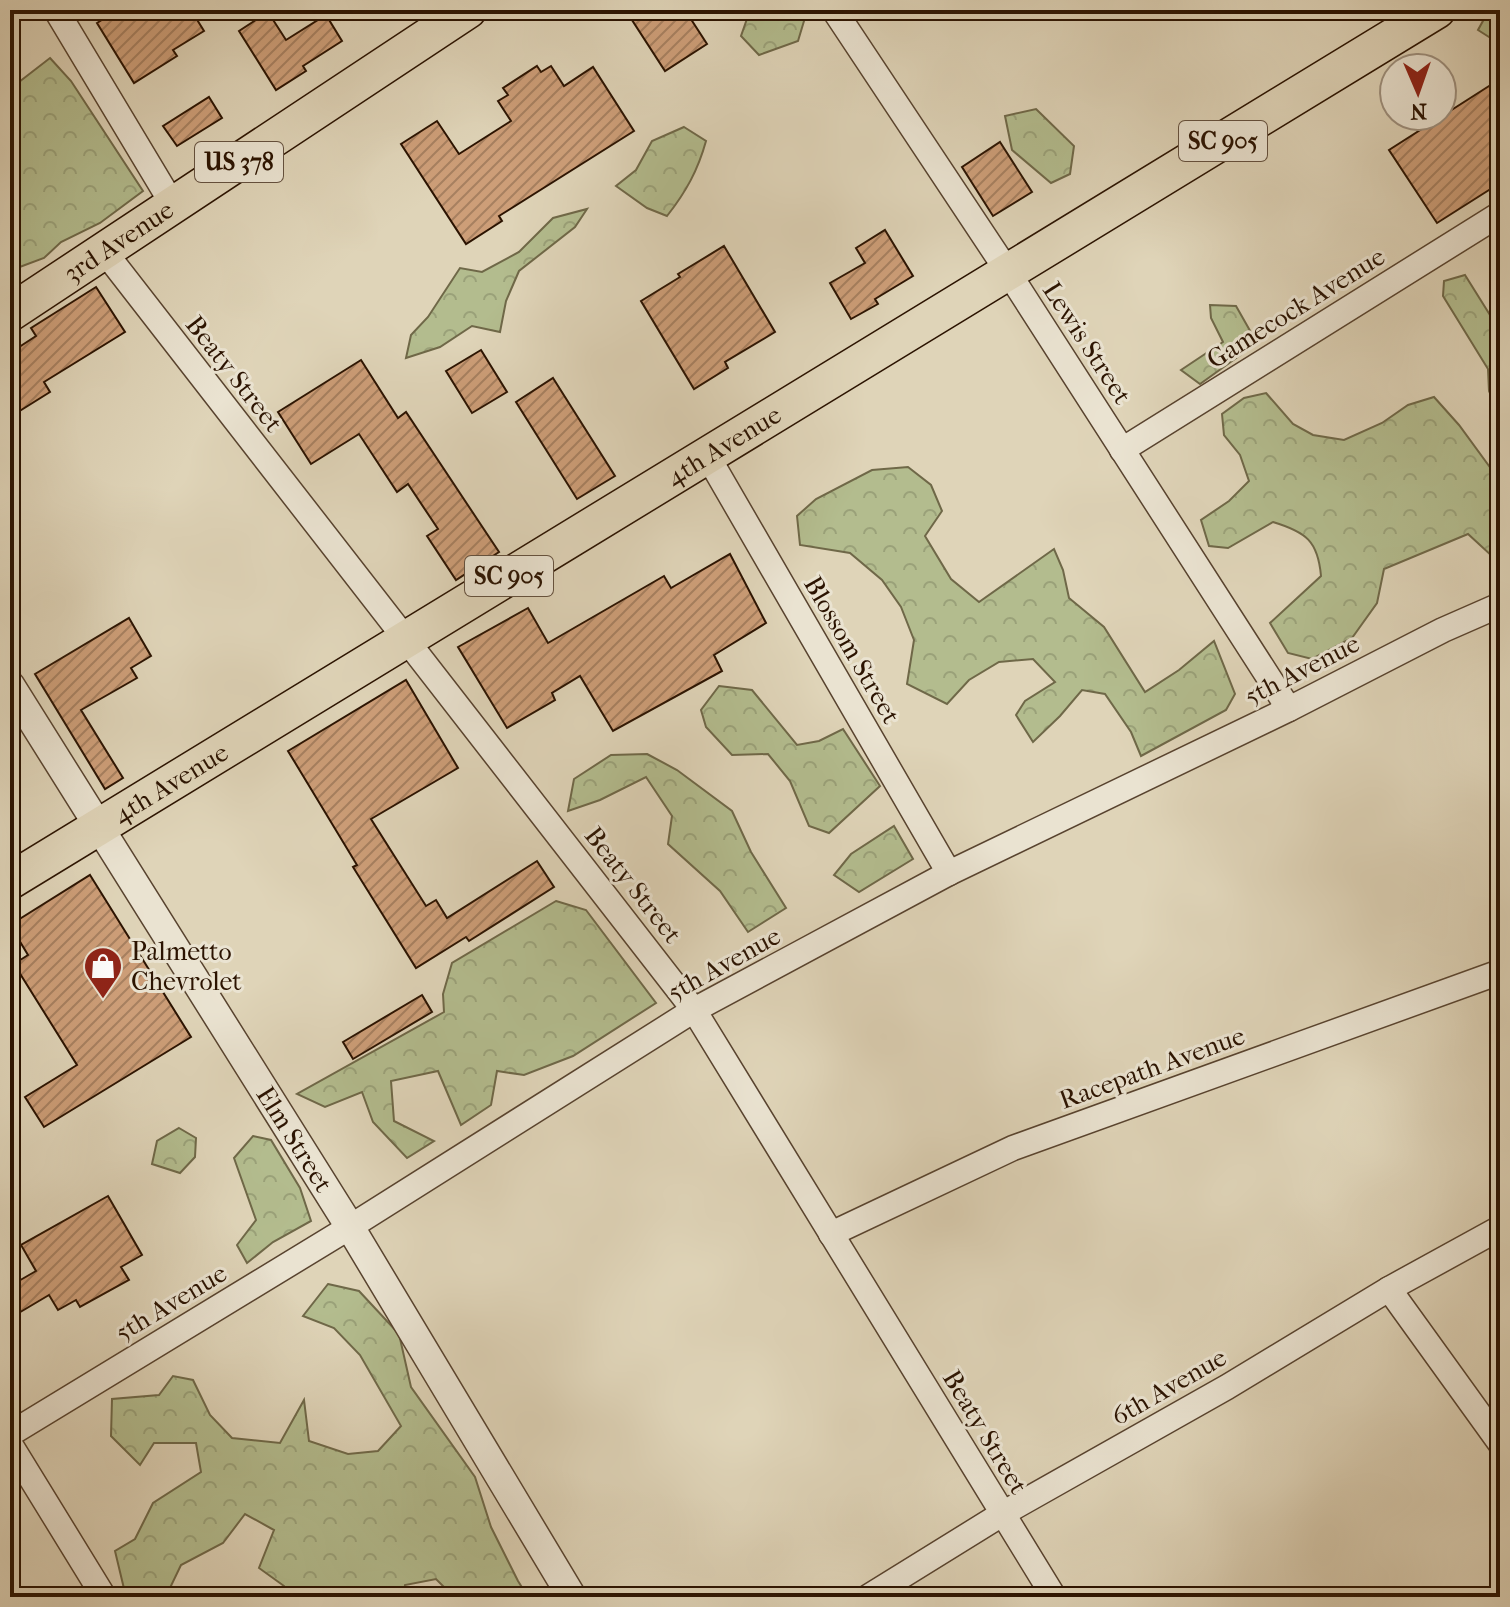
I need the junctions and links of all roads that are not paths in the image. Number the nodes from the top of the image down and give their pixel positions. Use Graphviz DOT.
graph roads {
  1 [pos="56,10"];
  2 [pos="468,10"];
  3 [pos="834,10"];
  4 [pos="1437,10"];
  5 [pos="173,205"];
  6 [pos="1500,214"];
  7 [pos="104,251"];
  8 [pos="1008,272"];
  9 [pos="10,313"];
  10 [pos="1122,450"];
  11 [pos="707,455"];
  12 [pos="1500,605"];
  13 [pos="406,639"];
  14 [pos="10,685"];
  15 [pos="1289,709"];
  16 [pos="99,826"];
  17 [pos="949,873"];
  18 [pos="10,881"];
  19 [pos="1500,972"];
  20 [pos="694,1010"];
  21 [pos="350,1227"];
  22 [pos="1500,1228"];
  23 [pos="831,1234"];
  24 [pos="1389,1289"];
  25 [pos="10,1434"];
  26 [pos="1500,1443"];
  27 [pos="10,1444"];
  28 [pos="1002,1514"];
  29 [pos="104,1597"];
  30 [pos="572,1597"];
  31 [pos="868,1597"];
  32 [pos="1054,1597"];
  1 -- 5 [label="street"];
  2 -- 5 [label="main road, 3rd Avenue / US 378"];
  3 -- 8 [label="street, Lewis Street"];
  4 -- 8 [label="main road, 4th Avenue / SC 905"];
  5 -- 7 [label="main road, 3rd Avenue / US 378"];
  6 -- 10 [label="street, Gamecock Avenue"];
  7 -- 9 [label="main road, 3rd Avenue / US 378"];
  7 -- 13 [label="street, Beaty Street"];
  8 -- 10 [label="street, Lewis Street"];
  8 -- 11 [label="main road, 4th Avenue / SC 905"];
  10 -- 15 [label="street, Lewis Street"];
  11 -- 13 [label="main road, 4th Avenue / SC 905"];
  11 -- 17 [label="street, Blossom Street"];
  12 -- 15 [label="street, 5th Avenue"];
  13 -- 16 [label="main road, 4th Avenue / SC 905"];
  13 -- 20 [label="street, Beaty Street"];
  14 -- 16 [label="street, Elm Street"];
  15 -- 17 [label="street, 5th Avenue"];
  16 -- 18 [label="main road, 4th Avenue / SC 905"];
  16 -- 21 [label="street, Elm Street"];
  17 -- 20 [label="street, 5th Avenue"];
  19 -- 23 [label="street, Racepath Avenue"];
  20 -- 21 [label="street, 5th Avenue"];
  20 -- 23 [label="street, Beaty Street"];
  21 -- 25 [label="street, 5th Avenue"];
  21 -- 30 [label="street, Elm Street"];
  22 -- 24 [label="street, 6th Avenue"];
  23 -- 28 [label="street, Beaty Street"];
  24 -- 26 [label="street"];
  24 -- 28 [label="street, 6th Avenue"];
  27 -- 29 [label="street"];
  28 -- 31 [label="street, 6th Avenue"];
  28 -- 32 [label="street, Beaty Street"];
}
